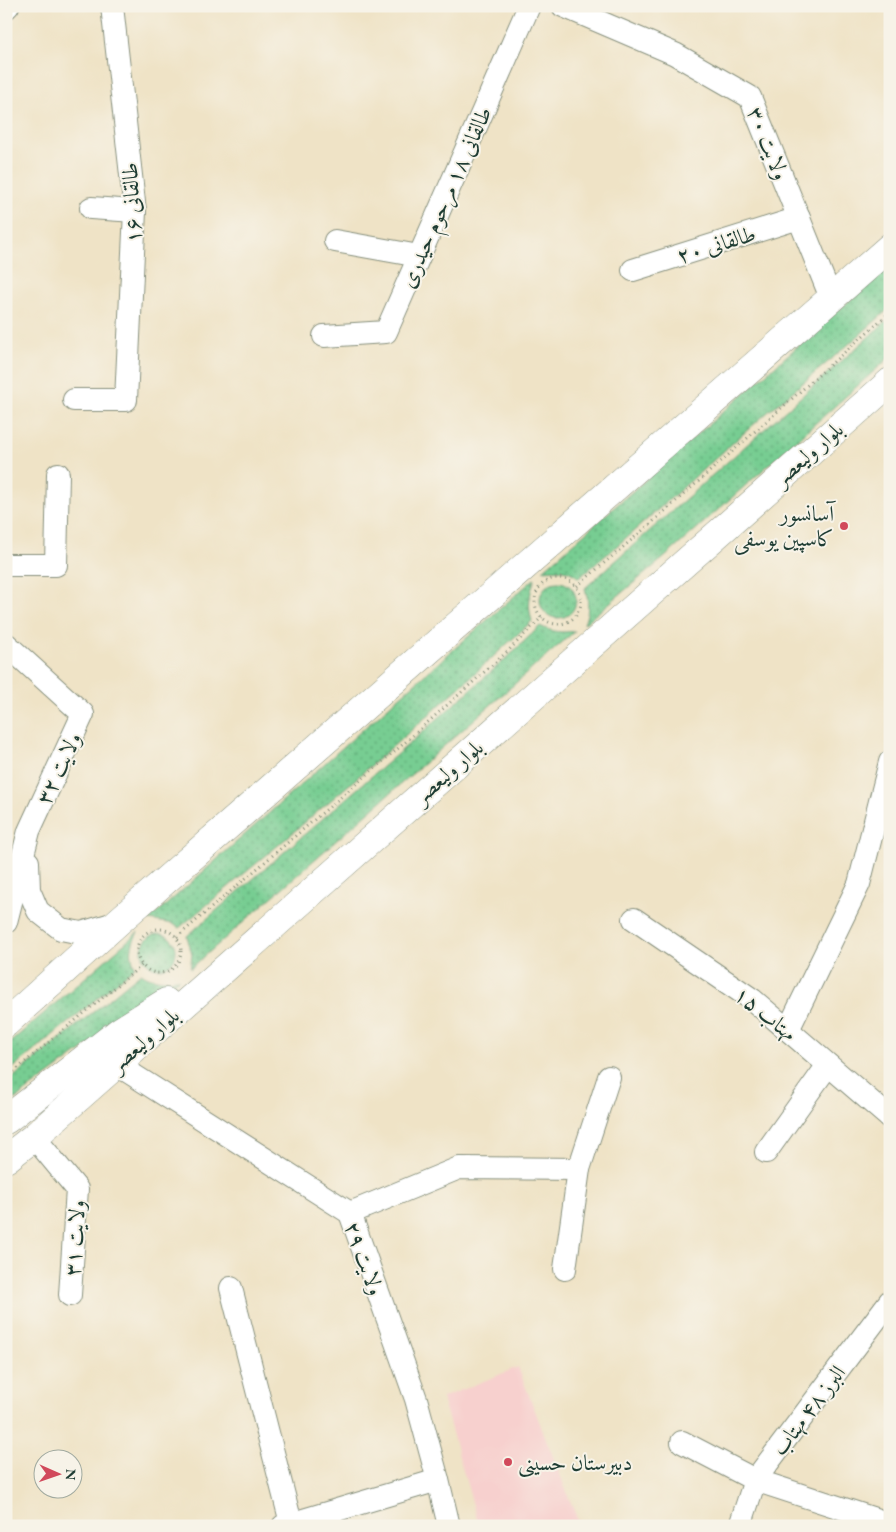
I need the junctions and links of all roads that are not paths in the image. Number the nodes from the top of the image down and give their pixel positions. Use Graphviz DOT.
graph roads {
  1 [pos="112,6"];
  2 [pos="529,6"];
  3 [pos="564,6"];
  4 [pos="91,208"];
  5 [pos="136,211"];
  6 [pos="799,218"];
  7 [pos="335,241"];
  8 [pos="890,247"];
  9 [pos="419,256"];
  10 [pos="633,270"];
  11 [pos="831,298"];
  12 [pos="324,336"];
  13 [pos="890,382"];
  14 [pos="74,400"];
  15 [pos="58,474"];
  16 [pos="6,565"];
  17 [pos="6,644"];
  18 [pos="890,762"];
  19 [pos="29,831"];
  20 [pos="634,919"];
  21 [pos="119,921"];
  22 [pos="6,922"];
  23 [pos="234,960"];
  24 [pos="6,1023"];
  25 [pos="788,1030"];
  26 [pos="116,1064"];
  27 [pos="828,1065"];
  28 [pos="608,1077"];
  29 [pos="890,1118"];
  30 [pos="6,1120"];
  31 [pos="34,1137"];
  32 [pos="766,1152"];
  33 [pos="6,1159"];
  34 [pos="579,1169"];
  35 [pos="350,1213"];
  36 [pos="565,1269"];
  37 [pos="231,1288"];
  38 [pos="70,1295"];
  39 [pos="890,1301"];
  40 [pos="682,1442"];
  41 [pos="438,1480"];
  42 [pos="755,1480"];
  43 [pos="890,1524"];
  44 [pos="287,1525"];
  45 [pos="449,1526"];
  46 [pos="740,1526"];
  1 -- 5 [label="street, طالقانی ۱۶"];
  2 -- 9 [label="street, طالقانی ۱۸ مرحوم حیدری"];
  3 -- 6 [label="street, ولایت ۳۰"];
  4 -- 5 [label="street"];
  5 -- 14 [label="street, طالقانی ۱۶"];
  6 -- 10 [label="street, طالقانی ۲۰"];
  6 -- 11 [label="street, ولایت ۳۰"];
  7 -- 9 [label="street"];
  8 -- 11 [label="main road"];
  9 -- 12 [label="street, طالقانی ۱۸ مرحوم حیدری"];
  11 -- 21 [label="main road"];
  13 -- 23 [label="main road, بلوار ولیعصر"];
  15 -- 16 [label="street"];
  17 -- 19 [label="street, ولایت ۳۲"];
  18 -- 25 [label="street"];
  19 -- 21 [label="street"];
  19 -- 22 [label="street, ولایت ۳۲"];
  20 -- 25 [label="street, مهتاب ۱۵"];
  21 -- 24 [label="main road"];
  23 -- 26 [label="main road, بلوار ولیعصر"];
  23 -- 30 [label="main road"];
  25 -- 27 [label="street, مهتاب ۱۵"];
  26 -- 31 [label="main road, بلوار ولیعصر"];
  26 -- 35 [label="street, ولایت ٢٩"];
  27 -- 29 [label="street, مهتاب ۱۵"];
  27 -- 32 [label="street"];
  28 -- 34 [label="street"];
  31 -- 33 [label="main road, بلوار ولیعصر"];
  31 -- 38 [label="street, ولایت ۳۱"];
  34 -- 35 [label="street"];
  34 -- 36 [label="street"];
  35 -- 41 [label="street, ولایت ٢٩"];
  37 -- 44 [label="street"];
  39 -- 42 [label="street, البرز ۴۸ مهتاب"];
  40 -- 42 [label="street"];
  41 -- 44 [label="street"];
  41 -- 45 [label="street, ولایت ٢٩"];
  42 -- 43 [label="street"];
  42 -- 46 [label="street, البرز ۴۸ مهتاب"];
}
